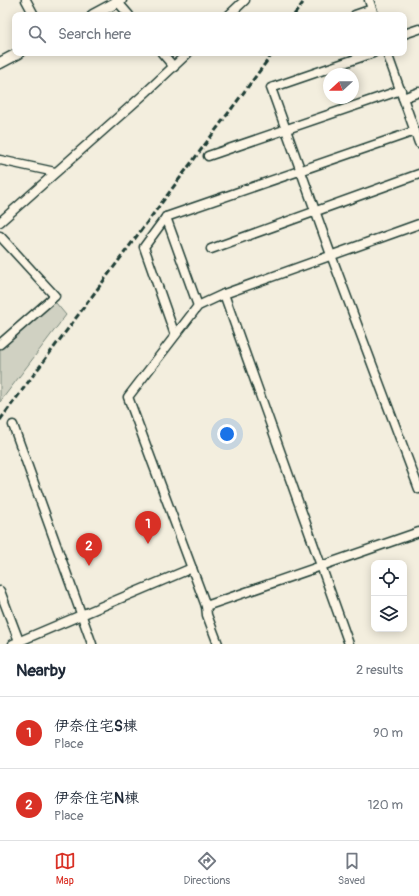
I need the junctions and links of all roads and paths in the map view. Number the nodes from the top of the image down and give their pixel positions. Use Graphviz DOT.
graph roads {
  1 [pos="26,0"];
  2 [pos="245,0"];
  3 [pos="369,0"];
  4 [pos="118,1"];
  5 [pos="32,12"];
  6 [pos="98,12"];
  7 [pos="127,12"];
  8 [pos="232,12"];
  9 [pos="373,12"];
  10 [pos="419,29"];
  11 [pos="407,33"];
  12 [pos="13,56"];
  13 [pos="165,56"];
  14 [pos="185,56"];
  15 [pos="364,56"];
  16 [pos="388,56"];
  17 [pos="0,62"];
  18 [pos="174,67"];
  19 [pos="419,92"];
  20 [pos="402,94"];
  21 [pos="286,130"];
  22 [pos="415,131"];
  23 [pos="419,143"];
  24 [pos="208,156"];
  25 [pos="0,160"];
  26 [pos="301,170"];
  27 [pos="55,172"];
  28 [pos="419,174"];
  29 [pos="316,211"];
  30 [pos="166,217"];
  31 [pos="0,222"];
  32 [pos="419,224"];
  33 [pos="0,236"];
  34 [pos="211,249"];
  35 [pos="331,255"];
  36 [pos="224,294"];
  37 [pos="198,306"];
  38 [pos="175,335"];
  39 [pos="0,344"];
  40 [pos="13,425"];
  41 [pos="419,489"];
  42 [pos="419,532"];
  43 [pos="321,566"];
  44 [pos="192,568"];
  45 [pos="0,592"];
  46 [pos="206,606"];
  47 [pos="81,615"];
  48 [pos="16,643"];
  49 [pos="92,644"];
  50 [pos="218,644"];
  51 [pos="349,644"];
  1 -- 5 [label="street"];
  2 -- 8 [label="street"];
  3 -- 9 [label="street"];
  4 -- 6 [label="street"];
  4 -- 7 [label="street"];
  10 -- 11 [label="street"];
  12 -- 17 [label="street"];
  13 -- 18 [label="street"];
  14 -- 18 [label="street"];
  15 -- 21 [label="street"];
  16 -- 20 [label="street"];
  18 -- 27 [label="street"];
  19 -- 20 [label="street"];
  20 -- 21 [label="street"];
  20 -- 22 [label="street"];
  21 -- 24 [label="street"];
  21 -- 26 [label="street"];
  22 -- 23 [label="street"];
  22 -- 26 [label="street"];
  25 -- 27 [label="street"];
  26 -- 29 [label="street"];
  26 -- 30 [label="street"];
  27 -- 31 [label="street"];
  28 -- 29 [label="street"];
  29 -- 34 [label="street"];
  29 -- 35 [label="street"];
  30 -- 37 [label="street"];
  30 -- 38 [label="street"];
  32 -- 35 [label="street"];
  33 -- 39 [label="street"];
  35 -- 36 [label="street"];
  35 -- 41 [label="street"];
  36 -- 37 [label="street"];
  36 -- 43 [label="street"];
  37 -- 38 [label="street"];
  38 -- 44 [label="street"];
  40 -- 47 [label="street"];
  42 -- 43 [label="street"];
  43 -- 46 [label="street"];
  43 -- 51 [label="street"];
  44 -- 46 [label="street"];
  44 -- 47 [label="street"];
  45 -- 48 [label="street"];
  46 -- 50 [label="street"];
  47 -- 48 [label="street"];
  47 -- 49 [label="street"];
}
